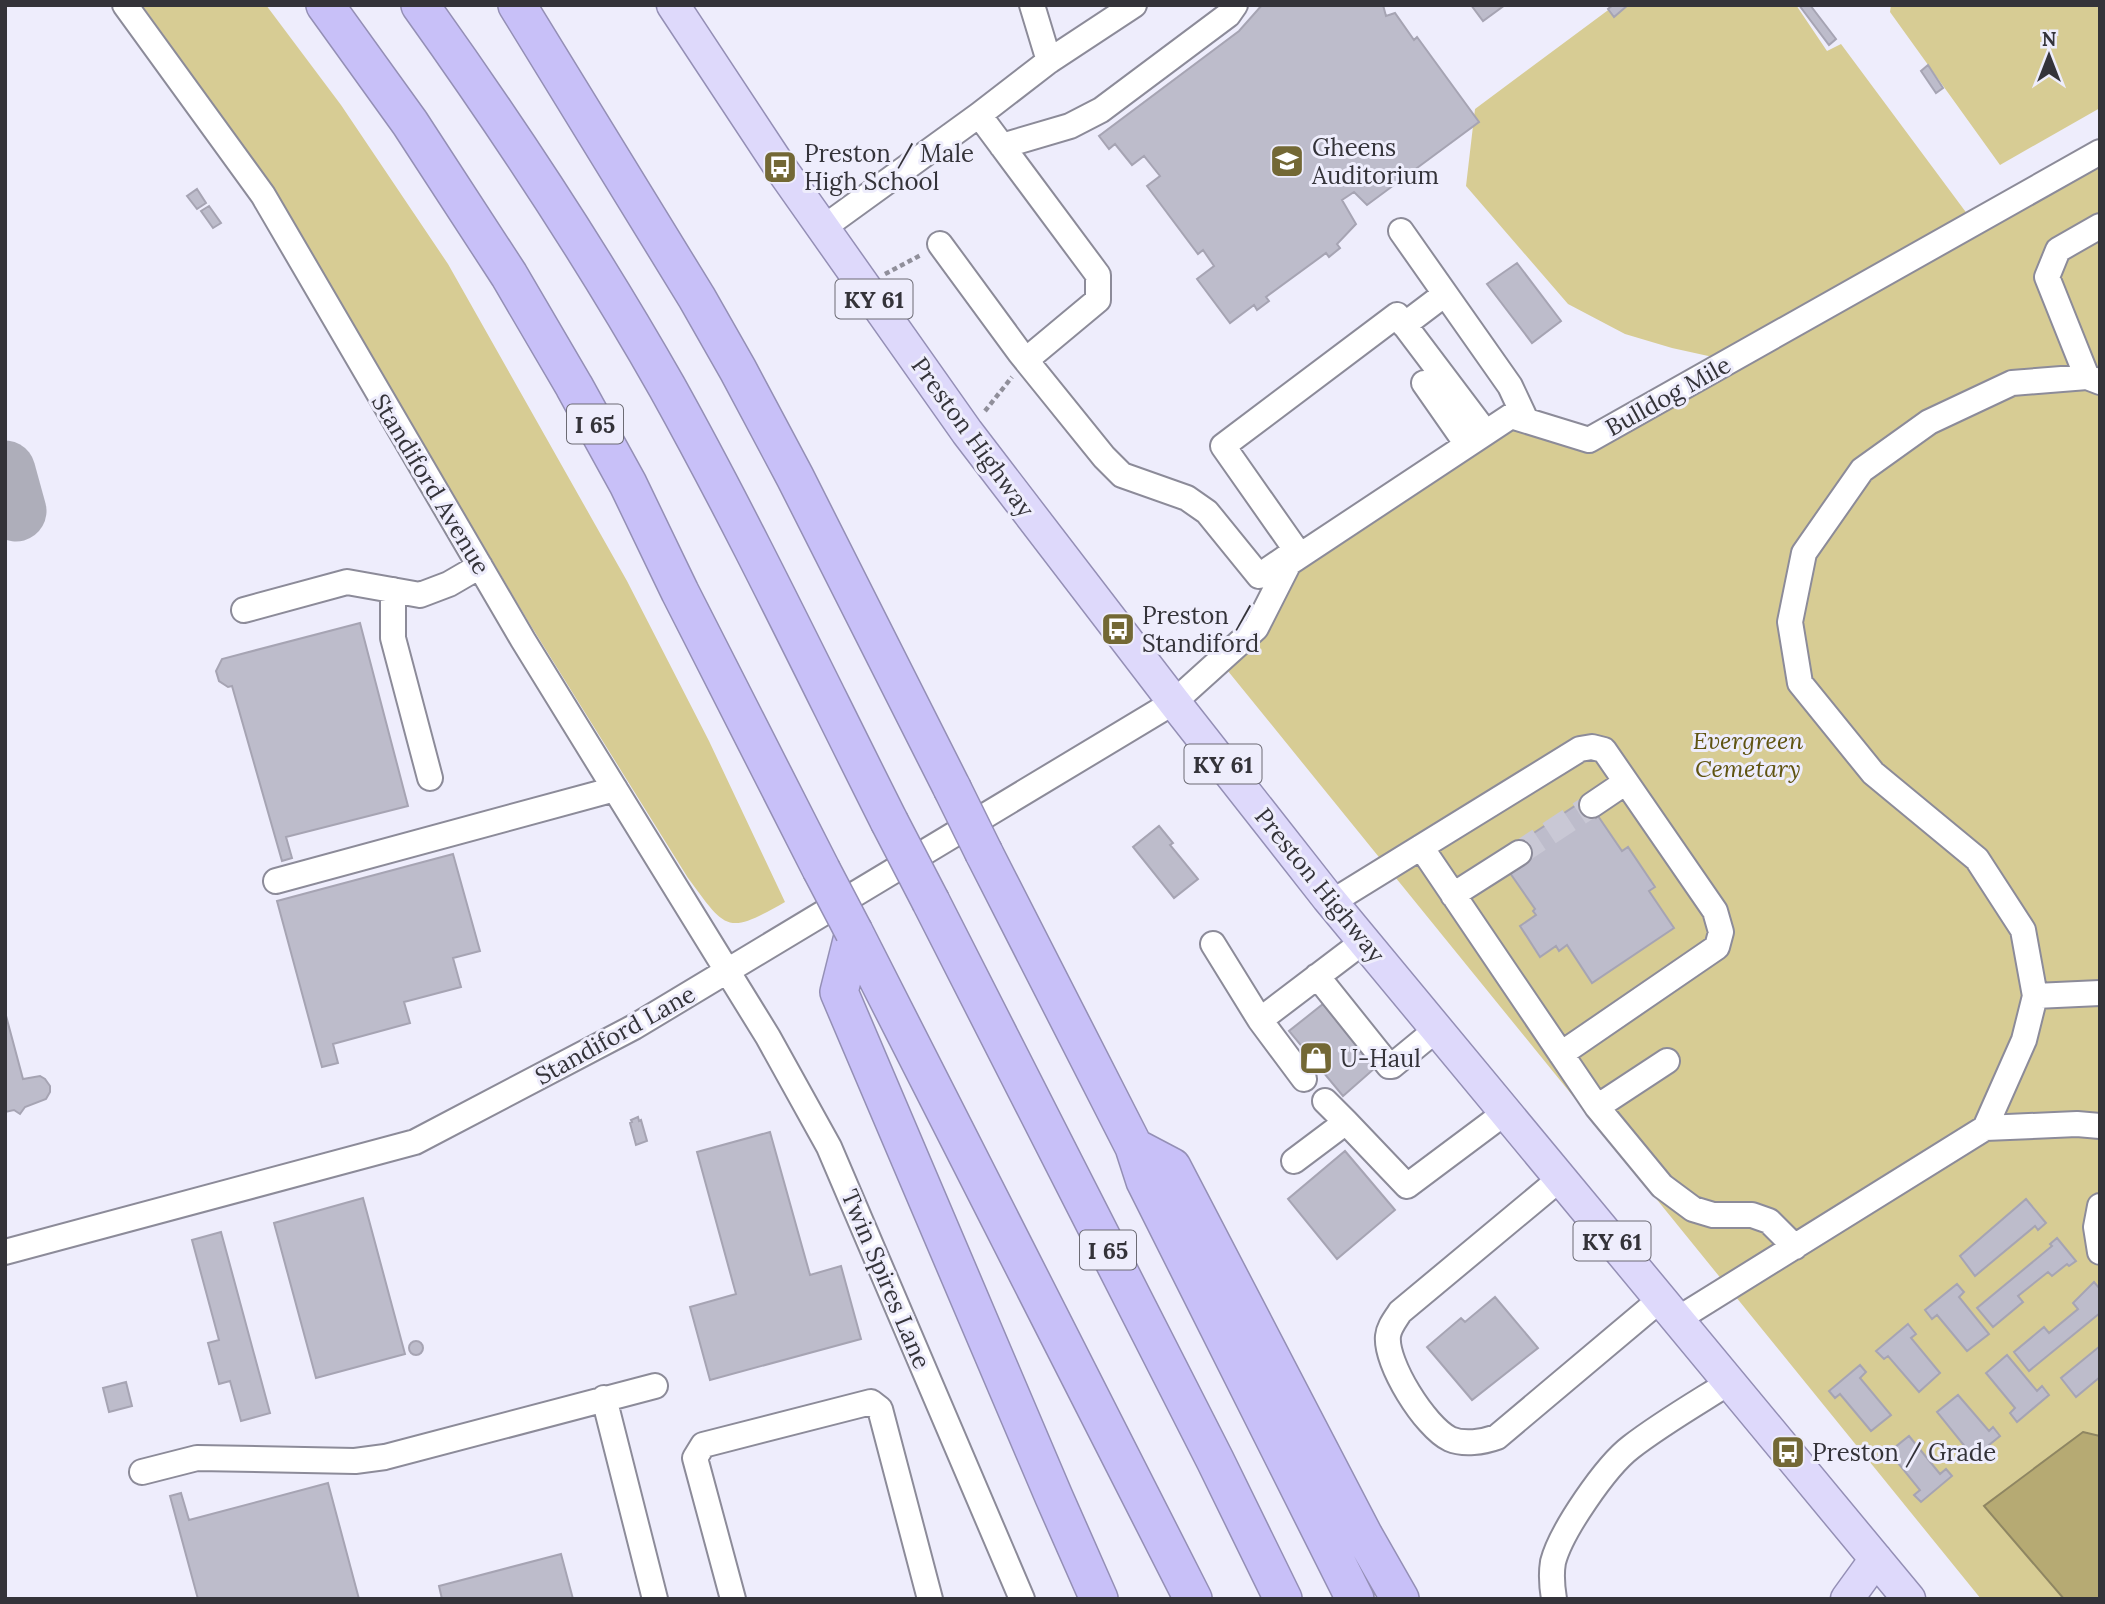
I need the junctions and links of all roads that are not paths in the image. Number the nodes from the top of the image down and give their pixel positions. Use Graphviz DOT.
graph roads {
  1 [pos="125,5"];
  2 [pos="325,5"];
  3 [pos="420,5"];
  4 [pos="517,5"];
  5 [pos="673,5"];
  6 [pos="1032,5"];
  7 [pos="1134,5"];
  8 [pos="1235,5"];
  9 [pos="1049,61"];
  10 [pos="979,115"];
  11 [pos="1002,146"];
  12 [pos="2100,152"];
  13 [pos="2100,226"];
  14 [pos="823,228"];
  15 [pos="1401,231"];
  16 [pos="940,244"];
  17 [pos="1445,294"];
  18 [pos="1404,324"];
  19 [pos="1026,360"];
  20 [pos="2094,380"];
  21 [pos="1424,383"];
  22 [pos="1518,417"];
  23 [pos="1471,431"];
  24 [pos="1296,550"];
  25 [pos="480,566"];
  26 [pos="1259,576"];
  27 [pos="393,590"];
  28 [pos="244,610"];
  29 [pos="1256,628"];
  30 [pos="1174,702"];
  31 [pos="429,778"];
  32 [pos="1626,782"];
  33 [pos="615,789"];
  34 [pos="1592,805"];
  35 [pos="1421,847"];
  36 [pos="1519,853"];
  37 [pos="275,881"];
  38 [pos="1453,895"];
  39 [pos="1332,902"];
  40 [pos="853,932"];
  41 [pos="1364,941"];
  42 [pos="1213,944"];
  43 [pos="728,970"];
  44 [pos="1317,976"];
  45 [pos="2100,993"];
  46 [pos="2035,996"];
  47 [pos="1260,1020"];
  48 [pos="1437,1029"];
  49 [pos="1561,1055"];
  50 [pos="1667,1061"];
  51 [pos="1304,1079"];
  52 [pos="1325,1101"];
  53 [pos="1597,1107"];
  54 [pos="1506,1112"];
  55 [pos="1346,1122"];
  56 [pos="2100,1126"];
  57 [pos="1985,1128"];
  58 [pos="1134,1147"];
  59 [pos="1294,1161"];
  60 [pos="1561,1178"];
  61 [pos="2100,1206"];
  62 [pos="1795,1247"];
  63 [pos="5,1252"];
  64 [pos="2100,1252"];
  65 [pos="1670,1309"];
  66 [pos="1730,1382"];
  67 [pos="655,1385"];
  68 [pos="604,1398"];
  69 [pos="142,1472"];
  70 [pos="1876,1559"];
  71 [pos="655,1599"];
  72 [pos="733,1599"];
  73 [pos="930,1599"];
  74 [pos="1022,1599"];
  75 [pos="1099,1599"];
  76 [pos="1193,1599"];
  77 [pos="1283,1599"];
  78 [pos="1355,1599"];
  79 [pos="1400,1599"];
  80 [pos="1555,1599"];
  81 [pos="1847,1599"];
  82 [pos="1909,1599"];
  1 -- 25 [label="street, Standiford Avenue"];
  2 -- 40 [label="highway, I 65, bridge"];
  3 -- 77 [label="highway, I 65, bridge"];
  4 -- 58 [label="highway, bridge"];
  5 -- 14 [label="main road, Preston Highway / KY 61"];
  6 -- 9 [label="street"];
  7 -- 9 [label="street"];
  8 -- 11 [label="street"];
  9 -- 10 [label="street"];
  10 -- 11 [label="street"];
  10 -- 14 [label="street"];
  11 -- 19 [label="street"];
  12 -- 22 [label="street, Bulldog Mile"];
  13 -- 20 [label="street"];
  14 -- 30 [label="main road, Preston Highway / KY 61"];
  15 -- 17 [label="street"];
  16 -- 19 [label="street"];
  17 -- 18 [label="street"];
  17 -- 22 [label="street"];
  18 -- 23 [label="street"];
  18 -- 24 [label="street"];
  19 -- 26 [label="street"];
  20 -- 46 [label="street"];
  21 -- 23 [label="street"];
  22 -- 23 [label="street"];
  22 -- 29 [label="street"];
  23 -- 24 [label="street"];
  24 -- 26 [label="street"];
  25 -- 27 [label="street"];
  25 -- 33 [label="street, Standiford Avenue"];
  26 -- 29 [label="street"];
  27 -- 28 [label="street"];
  27 -- 31 [label="street"];
  29 -- 30 [label="street"];
  30 -- 39 [label="main road, Preston Highway / KY 61"];
  30 -- 43 [label="street, Standiford Lane"];
  32 -- 34 [label="street"];
  32 -- 35 [label="street"];
  32 -- 49 [label="street"];
  33 -- 37 [label="street"];
  33 -- 43 [label="street, Standiford Avenue"];
  35 -- 38 [label="street"];
  35 -- 39 [label="street"];
  36 -- 38 [label="street"];
  38 -- 49 [label="street"];
  39 -- 41 [label="main road, Preston Highway / KY 61"];
  40 -- 75 [label="highway"];
  40 -- 76 [label="highway, I 65"];
  41 -- 44 [label="street"];
  41 -- 48 [label="main road, Preston Highway / KY 61"];
  42 -- 47 [label="street"];
  43 -- 63 [label="street, Standiford Lane"];
  43 -- 74 [label="street, Twin Spires Lane"];
  44 -- 47 [label="street"];
  44 -- 48 [label="street"];
  45 -- 46 [label="street"];
  46 -- 57 [label="street"];
  47 -- 51 [label="street"];
  48 -- 54 [label="main road, Preston Highway / KY 61"];
  49 -- 53 [label="street"];
  50 -- 53 [label="street"];
  52 -- 55 [label="street"];
  53 -- 62 [label="street"];
  54 -- 55 [label="street"];
  54 -- 60 [label="main road, Preston Highway / KY 61"];
  55 -- 59 [label="street"];
  56 -- 57 [label="street"];
  57 -- 62 [label="street"];
  58 -- 78 [label="highway"];
  58 -- 79 [label="highway"];
  60 -- 65 [label="main road, Preston Highway / KY 61"];
  60 -- 65 [label="street"];
  61 -- 64 [label="street"];
  62 -- 65 [label="street"];
  65 -- 66 [label="main road, Preston Highway / KY 61"];
  66 -- 70 [label="main road, Preston Highway / KY 61"];
  66 -- 80 [label="street"];
  67 -- 68 [label="street"];
  68 -- 69 [label="street"];
  68 -- 71 [label="street"];
  70 -- 81 [label="main road"];
  70 -- 82 [label="main road, Preston Highway / KY 61"];
  72 -- 73 [label="street"];
}
